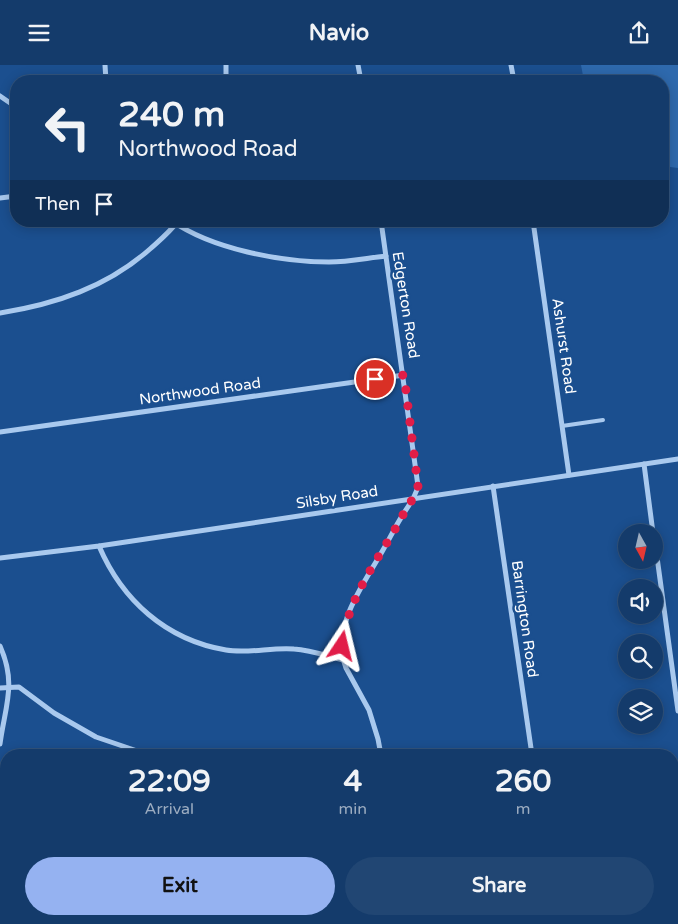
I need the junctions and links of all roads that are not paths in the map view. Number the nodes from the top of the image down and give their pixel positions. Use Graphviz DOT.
graph roads {
  1 [pos="170,227"];
  2 [pos="186,227"];
  3 [pos="382,227"];
  4 [pos="534,227"];
  5 [pos="386,256"];
  6 [pos="0,313"];
  7 [pos="404,375"];
  8 [pos="603,420"];
  9 [pos="562,426"];
  10 [pos="0,432"];
  11 [pos="678,459"];
  12 [pos="644,464"];
  13 [pos="569,475"];
  14 [pos="493,486"];
  15 [pos="416,497"];
  16 [pos="653,524"];
  17 [pos="99,546"];
  18 [pos="0,559"];
  19 [pos="659,569"];
  20 [pos="0,646"];
  21 [pos="343,660"];
  22 [pos="10,687"];
  23 [pos="0,688"];
  24 [pos="678,711"];
  25 [pos="0,744"];
  26 [pos="131,749"];
  27 [pos="380,749"];
  28 [pos="531,749"];
  1 -- 6 [label="street"];
  2 -- 5 [label="street"];
  3 -- 5 [label="street, Edgerton Road"];
  4 -- 9 [label="street, Ashurst Road"];
  5 -- 7 [label="street, Edgerton Road"];
  7 -- 10 [label="street, Northwood Road"];
  7 -- 15 [label="street, Edgerton Road"];
  8 -- 9 [label="lane"];
  9 -- 13 [label="street, Ashurst Road"];
  11 -- 12 [label="street, Silsby Road"];
  12 -- 13 [label="street, Silsby Road"];
  12 -- 16 [label="street"];
  13 -- 14 [label="street, Silsby Road"];
  14 -- 15 [label="street, Silsby Road"];
  14 -- 28 [label="street, Barrington Road"];
  15 -- 17 [label="street, Silsby Road"];
  15 -- 21 [label="street"];
  17 -- 18 [label="street, Silsby Road"];
  17 -- 21 [label="street"];
  19 -- 24 [label="street"];
  20 -- 22 [label="street"];
  21 -- 27 [label="street"];
  22 -- 23 [label="street"];
  22 -- 25 [label="street"];
  22 -- 26 [label="street"];
}
